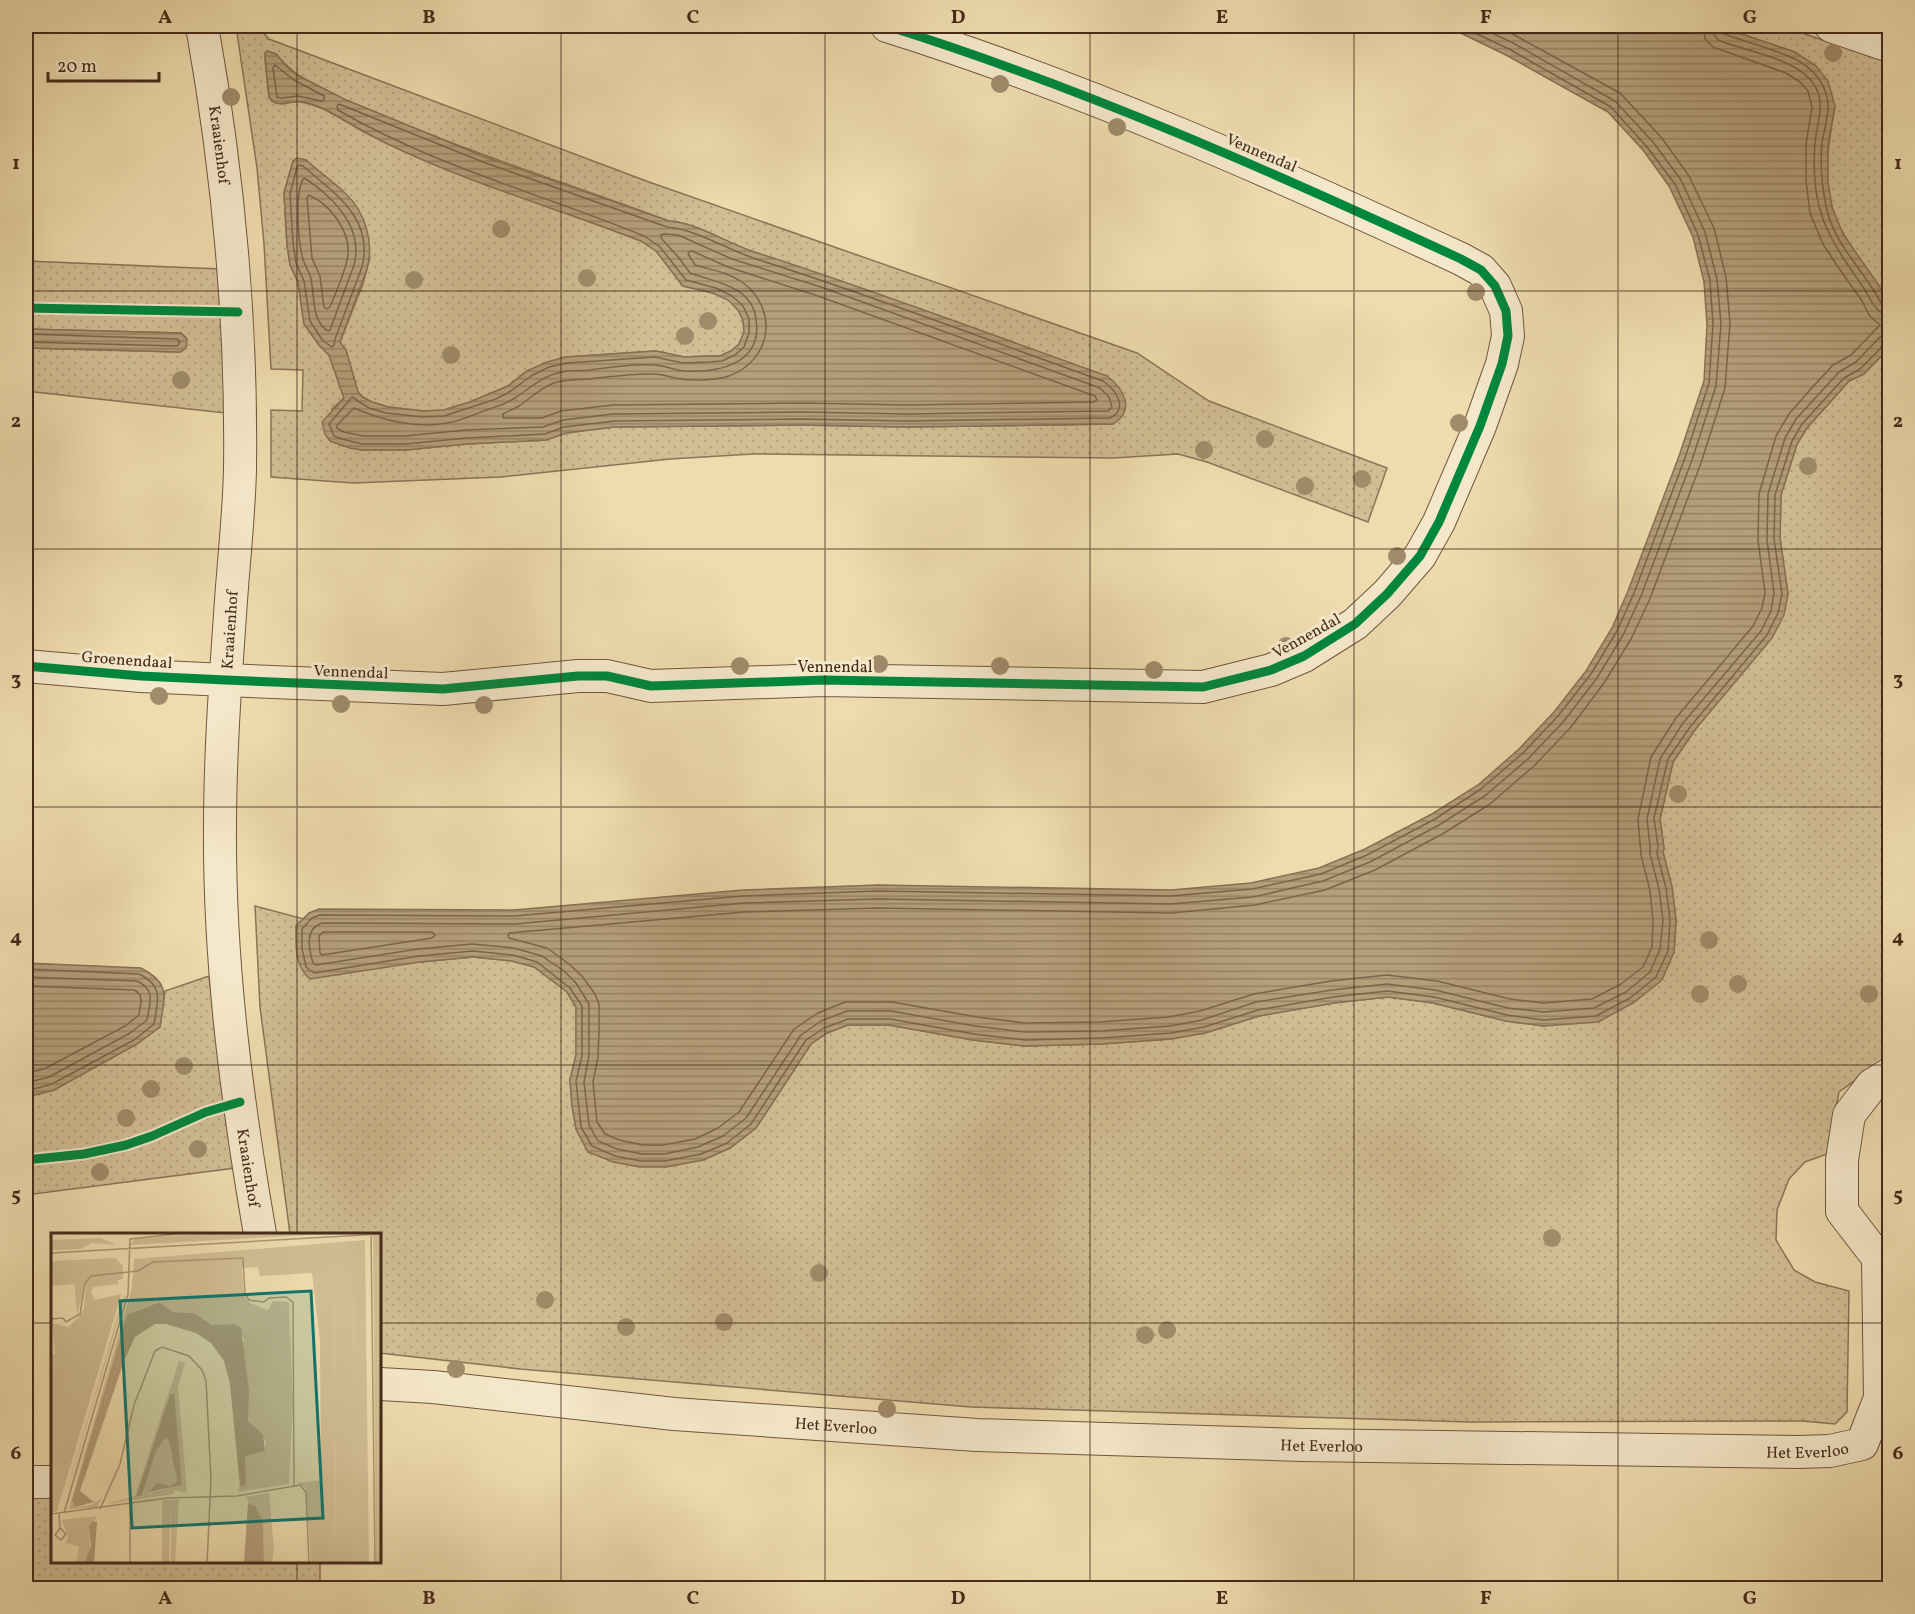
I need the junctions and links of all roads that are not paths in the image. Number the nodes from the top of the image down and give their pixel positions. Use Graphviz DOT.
graph roads {
  1 [pos="202,26"];
  2 [pos="887,26"];
  3 [pos="1831,26"];
  4 [pos="1890,46"];
  5 [pos="26,666"];
  6 [pos="226,681"];
  7 [pos="1890,1074"];
  8 [pos="260,1233"];
  9 [pos="381,1384"];
  10 [pos="26,1482"];
  11 [pos="51,1482"];
  1 -- 6 [label="street, Kraaienhof"];
  2 -- 6 [label="street, Vennendal"];
  3 -- 4 [label="street"];
  5 -- 6 [label="street, Groenendaal"];
  6 -- 8 [label="street, Kraaienhof"];
  7 -- 9 [label="street, Het Everloo"];
  10 -- 11 [label="street"];
}
